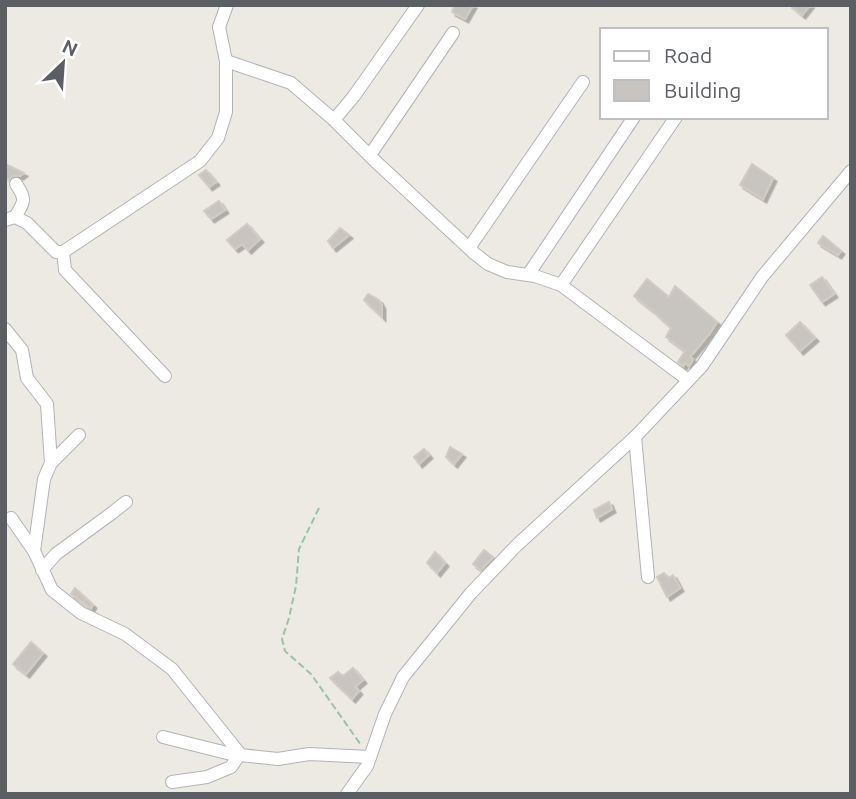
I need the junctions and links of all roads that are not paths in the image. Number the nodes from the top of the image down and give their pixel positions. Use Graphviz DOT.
graph roads {
  1 [pos="227,5"];
  2 [pos="418,5"];
  3 [pos="453,33"];
  4 [pos="226,61"];
  5 [pos="583,82"];
  6 [pos="633,119"];
  7 [pos="675,119"];
  8 [pos="334,120"];
  9 [pos="370,155"];
  10 [pos="851,171"];
  11 [pos="16,184"];
  12 [pos="10,219"];
  13 [pos="468,248"];
  14 [pos="63,252"];
  15 [pos="528,275"];
  16 [pos="561,285"];
  17 [pos="5,329"];
  18 [pos="165,376"];
  19 [pos="688,380"];
  20 [pos="79,435"];
  21 [pos="635,437"];
  22 [pos="51,463"];
  23 [pos="126,502"];
  24 [pos="11,518"];
  25 [pos="34,551"];
  26 [pos="42,570"];
  27 [pos="648,577"];
  28 [pos="163,737"];
  29 [pos="240,754"];
  30 [pos="370,757"];
  31 [pos="172,782"];
  32 [pos="347,794"];
  1 -- 4 [label="street"];
  2 -- 8 [label="street"];
  3 -- 9 [label="street"];
  4 -- 8 [label="street"];
  4 -- 14 [label="street"];
  5 -- 13 [label="street"];
  6 -- 15 [label="street"];
  7 -- 16 [label="street"];
  8 -- 9 [label="street"];
  9 -- 13 [label="street"];
  10 -- 19 [label="street"];
  11 -- 12 [label="street"];
  12 -- 14 [label="street"];
  13 -- 15 [label="street"];
  14 -- 18 [label="street"];
  15 -- 16 [label="street"];
  16 -- 19 [label="street"];
  17 -- 22 [label="street"];
  19 -- 21 [label="street"];
  20 -- 22 [label="street"];
  21 -- 27 [label="street"];
  21 -- 30 [label="street"];
  22 -- 25 [label="street"];
  23 -- 26 [label="street"];
  24 -- 25 [label="street"];
  25 -- 26 [label="street"];
  26 -- 29 [label="street"];
  28 -- 29 [label="street"];
  29 -- 30 [label="street"];
  29 -- 31 [label="street"];
  30 -- 32 [label="street"];
}
